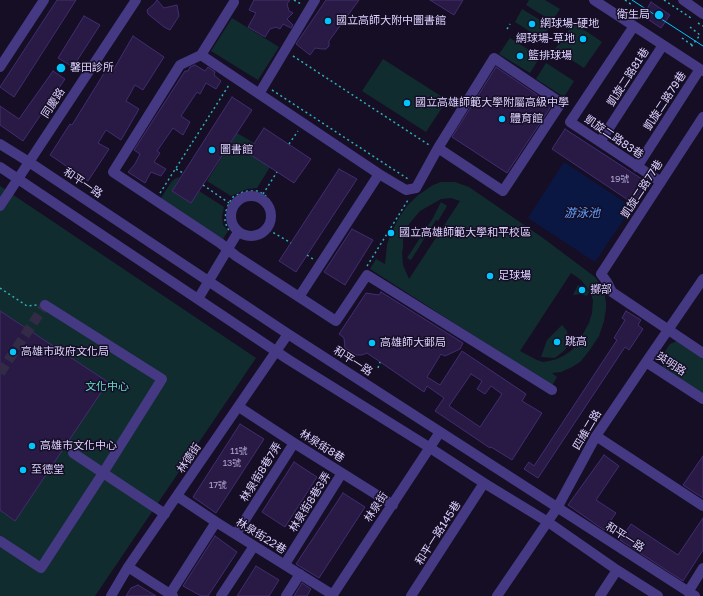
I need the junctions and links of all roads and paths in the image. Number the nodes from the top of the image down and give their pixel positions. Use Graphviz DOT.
graph roads {
  1 [pos="44,0"];
  2 [pos="315,0"];
  3 [pos="594,0"];
  4 [pos="625,0"];
  5 [pos="664,0"];
  6 [pos="683,0"];
  7 [pos="132,1"];
  8 [pos="236,1"];
  9 [pos="632,5"];
  10 [pos="703,14"];
  11 [pos="510,24"];
  12 [pos="634,26"];
  13 [pos="703,26"];
  14 [pos="690,27"];
  15 [pos="507,29"];
  16 [pos="682,38"];
  17 [pos="663,45"];
  18 [pos="201,55"];
  19 [pos="293,56"];
  20 [pos="0,67"];
  21 [pos="702,70"];
  22 [pos="234,77"];
  23 [pos="272,90"];
  24 [pos="259,94"];
  25 [pos="703,117"];
  26 [pos="297,131"];
  27 [pos="600,142"];
  28 [pos="0,144"];
  29 [pos="289,144"];
  30 [pos="434,147"];
  31 [pos="29,162"];
  32 [pos="0,167"];
  33 [pos="637,167"];
  34 [pos="176,168"];
  35 [pos="277,172"];
  36 [pos="183,173"];
  37 [pos="379,174"];
  38 [pos="18,179"];
  39 [pos="661,182"];
  40 [pos="203,185"];
  41 [pos="414,185"];
  42 [pos="263,194"];
  43 [pos="158,197"];
  44 [pos="229,203"];
  45 [pos="0,206"];
  46 [pos="270,230"];
  47 [pos="234,231"];
  48 [pos="244,242"];
  49 [pos="291,242"];
  50 [pos="224,246"];
  51 [pos="367,275"];
  52 [pos="703,279"];
  53 [pos="209,281"];
  54 [pos="0,288"];
  55 [pos="299,297"];
  56 [pos="198,299"];
  57 [pos="45,305"];
  58 [pos="668,329"];
  59 [pos="288,334"];
  60 [pos="276,352"];
  61 [pos="703,353"];
  62 [pos="380,362"];
  63 [pos="646,362"];
  64 [pos="378,368"];
  65 [pos="552,390"];
  66 [pos="703,399"];
  67 [pos="239,407"];
  68 [pos="440,432"];
  69 [pos="596,436"];
  70 [pos="294,443"];
  71 [pos="430,448"];
  72 [pos="73,453"];
  73 [pos="103,473"];
  74 [pos="342,473"];
  75 [pos="484,483"];
  76 [pos="177,496"];
  77 [pos="393,505"];
  78 [pos="703,506"];
  79 [pos="557,508"];
  80 [pos="165,514"];
  81 [pos="216,522"];
  82 [pos="548,522"];
  83 [pos="236,534"];
  84 [pos="0,540"];
  85 [pos="254,546"];
  86 [pos="285,564"];
  87 [pos="128,567"];
  88 [pos="703,568"];
  89 [pos="617,570"];
  90 [pos="300,574"];
  91 [pos="692,594"];
  92 [pos="172,595"];
  93 [pos="333,595"];
  94 [pos="111,596"];
  95 [pos="221,596"];
  96 [pos="286,596"];
  97 [pos="411,596"];
  98 [pos="497,596"];
  99 [pos="600,596"];
  100 [pos="658,596"];
  1 -- 20 [label="street"];
  2 -- 24 [label="street"];
  3 -- 12 [label="street"];
  4 -- 9 [label="path"];
  5 -- 13 [label="path"];
  6 -- 10 [label="street"];
  7 -- 31 [label="street, 同慶路"];
  8 -- 18 [label="street"];
  11 -- 15 [label="path"];
  12 -- 17 [label="street"];
  12 -- 27 [label="street, 凱旋二路83巷"];
  14 -- 16 [label="path"];
  17 -- 21 [label="street"];
  17 -- 27 [label="street, 凱旋二路81巷"];
  18 -- 22 [label="street"];
  18 -- 50 [label="street"];
  19 -- 30 [label="path"];
  21 -- 33 [label="street, 凱旋二路79巷"];
  22 -- 24 [label="street"];
  22 -- 34 [label="path"];
  23 -- 41 [label="path"];
  24 -- 37 [label="street"];
  25 -- 39 [label="street, 凱旋二路77巷"];
  26 -- 29 [label="path"];
  27 -- 33 [label="street, 凱旋二路83巷"];
  28 -- 31 [label="street, 和平一路"];
  30 -- 30 [label="street"];
  30 -- 41 [label="street"];
  31 -- 38 [label="street, 同慶路"];
  31 -- 53 [label="street, 和平一路"];
  32 -- 38 [label="street"];
  33 -- 39 [label="street, 凱旋二路83巷"];
  34 -- 36 [label="path"];
  34 -- 43 [label="path"];
  35 -- 42 [label="path"];
  37 -- 41 [label="street"];
  37 -- 55 [label="street"];
  38 -- 45 [label="street, 同慶路"];
  38 -- 56 [label="street"];
  39 -- 58 [label="street, 凱旋二路77巷"];
  40 -- 44 [label="path"];
  41 -- 51 [label="path"];
  42 -- 44 [label="path"];
  42 -- 46 [label="path"];
  44 -- 47 [label="path"];
  46 -- 48 [label="path"];
  46 -- 49 [label="path"];
  47 -- 47 [label="street"];
  47 -- 50 [label="street"];
  50 -- 53 [label="street"];
  50 -- 55 [label="street"];
  51 -- 55 [label="street"];
  51 -- 65 [label="street"];
  52 -- 58 [label="street, 四維二路"];
  53 -- 56 [label="street"];
  53 -- 59 [label="street, 和平一路"];
  54 -- 57 [label="path"];
  56 -- 60 [label="street"];
  57 -- 73 [label="street"];
  58 -- 61 [label="street"];
  58 -- 63 [label="street, 四維二路"];
  59 -- 60 [label="street, 林德街"];
  59 -- 68 [label="street, 和平一路"];
  60 -- 67 [label="street, 林德街"];
  60 -- 71 [label="street"];
  62 -- 64 [label="path"];
  63 -- 66 [label="street, 英明路"];
  63 -- 69 [label="street, 四維二路"];
  67 -- 70 [label="street, 林泉街8巷"];
  67 -- 76 [label="street, 林德街"];
  68 -- 71 [label="street, 林泉街"];
  68 -- 79 [label="street, 和平一路"];
  69 -- 78 [label="street"];
  69 -- 79 [label="street, 四維二路"];
  70 -- 74 [label="street, 林泉街8巷"];
  70 -- 83 [label="street, 林泉街8巷7弄"];
  71 -- 75 [label="street"];
  71 -- 77 [label="street, 林泉街"];
  72 -- 73 [label="street"];
  73 -- 80 [label="street"];
  73 -- 84 [label="street"];
  74 -- 77 [label="street, 林泉街8巷"];
  74 -- 86 [label="street, 林泉街8巷3弄"];
  75 -- 82 [label="street"];
  75 -- 97 [label="street, 和平一路145巷"];
  76 -- 80 [label="street, 林德街"];
  76 -- 81 [label="street, 林泉街22巷"];
  77 -- 93 [label="street, 林泉街"];
  79 -- 82 [label="street, 四維二路"];
  79 -- 91 [label="street, 和平一路"];
  80 -- 87 [label="street, 林德街"];
  81 -- 83 [label="street, 林泉街22巷"];
  81 -- 92 [label="street"];
  82 -- 89 [label="street"];
  82 -- 98 [label="street, 四維二路"];
  83 -- 85 [label="street, 林泉街22巷"];
  85 -- 86 [label="street, 林泉街22巷"];
  85 -- 95 [label="street"];
  86 -- 90 [label="street, 林泉街22巷"];
  87 -- 92 [label="street"];
  87 -- 94 [label="street, 林德街"];
  88 -- 91 [label="street"];
  89 -- 99 [label="street"];
  89 -- 100 [label="street"];
  90 -- 93 [label="street, 林泉街22巷"];
  90 -- 96 [label="street"];
}
